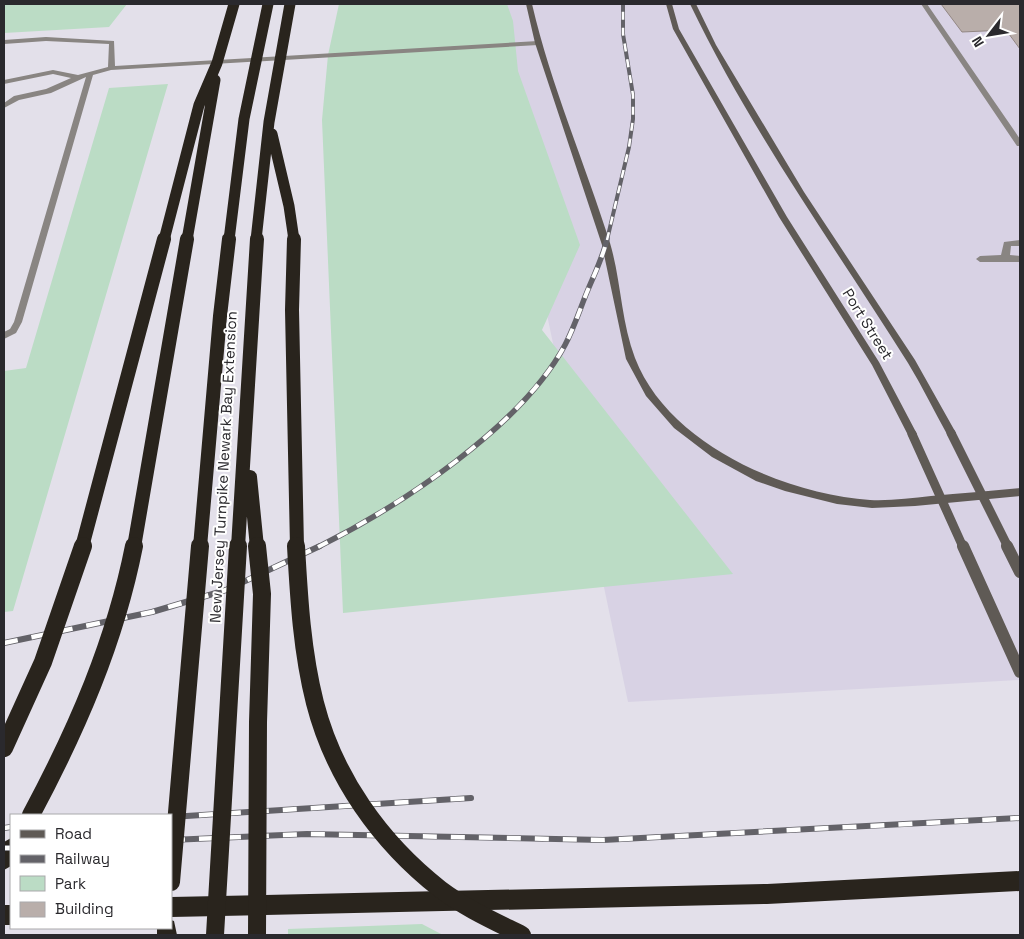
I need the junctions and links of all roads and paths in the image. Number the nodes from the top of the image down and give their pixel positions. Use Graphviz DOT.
graph roads {
  1 [pos="234,4"];
  2 [pos="268,4"];
  3 [pos="290,4"];
  4 [pos="529,4"];
  5 [pos="663,4"];
  6 [pos="669,4"];
  7 [pos="693,4"];
  8 [pos="924,4"];
  9 [pos="676,29"];
  10 [pos="4,42"];
  11 [pos="538,43"];
  12 [pos="217,63"];
  13 [pos="111,68"];
  14 [pos="90,74"];
  15 [pos="78,77"];
  16 [pos="4,82"];
  17 [pos="4,106"];
  18 [pos="269,122"];
  19 [pos="1020,144"];
  20 [pos="1020,243"];
  21 [pos="1005,258"];
  22 [pos="1020,259"];
  23 [pos="980,260"];
  24 [pos="4,336"];
  25 [pos="245,434"];
  26 [pos="1020,492"];
  27 [pos="1020,572"];
  28 [pos="1020,672"];
  29 [pos="4,748"];
  30 [pos="32,814"];
  31 [pos="172,870"];
  32 [pos="1020,881"];
  33 [pos="172,908"];
  34 [pos="215,935"];
  35 [pos="257,935"];
  36 [pos="522,935"];
  1 -- 12 [label="highway, bridge"];
  2 -- 31 [label="highway, New Jersey Turnpike Newark Bay Extension, bridge"];
  3 -- 18 [label="highway, New Jersey Turnpike Newark Bay Extension, bridge"];
  4 -- 11 [label="main road"];
  5 -- 9 [label="main road"];
  6 -- 9 [label="main road, Port Street"];
  7 -- 27 [label="main road, Port Street, bridge"];
  8 -- 19 [label="lane"];
  9 -- 28 [label="main road, Port Street, bridge"];
  10 -- 13 [label="lane"];
  11 -- 13 [label="lane"];
  11 -- 26 [label="main road"];
  12 -- 29 [label="highway, bridge"];
  12 -- 30 [label="highway, bridge"];
  13 -- 14 [label="lane"];
  14 -- 15 [label="lane"];
  14 -- 24 [label="lane"];
  15 -- 16 [label="lane"];
  15 -- 17 [label="lane"];
  18 -- 25 [label="highway, New Jersey Turnpike Newark Bay Extension, bridge"];
  18 -- 36 [label="highway, bridge"];
  20 -- 21 [label="lane"];
  21 -- 22 [label="lane"];
  21 -- 23 [label="lane"];
  25 -- 34 [label="highway, New Jersey Turnpike Newark Bay Extension, bridge"];
  25 -- 35 [label="highway, bridge"];
  32 -- 33 [label="highway"];
}
